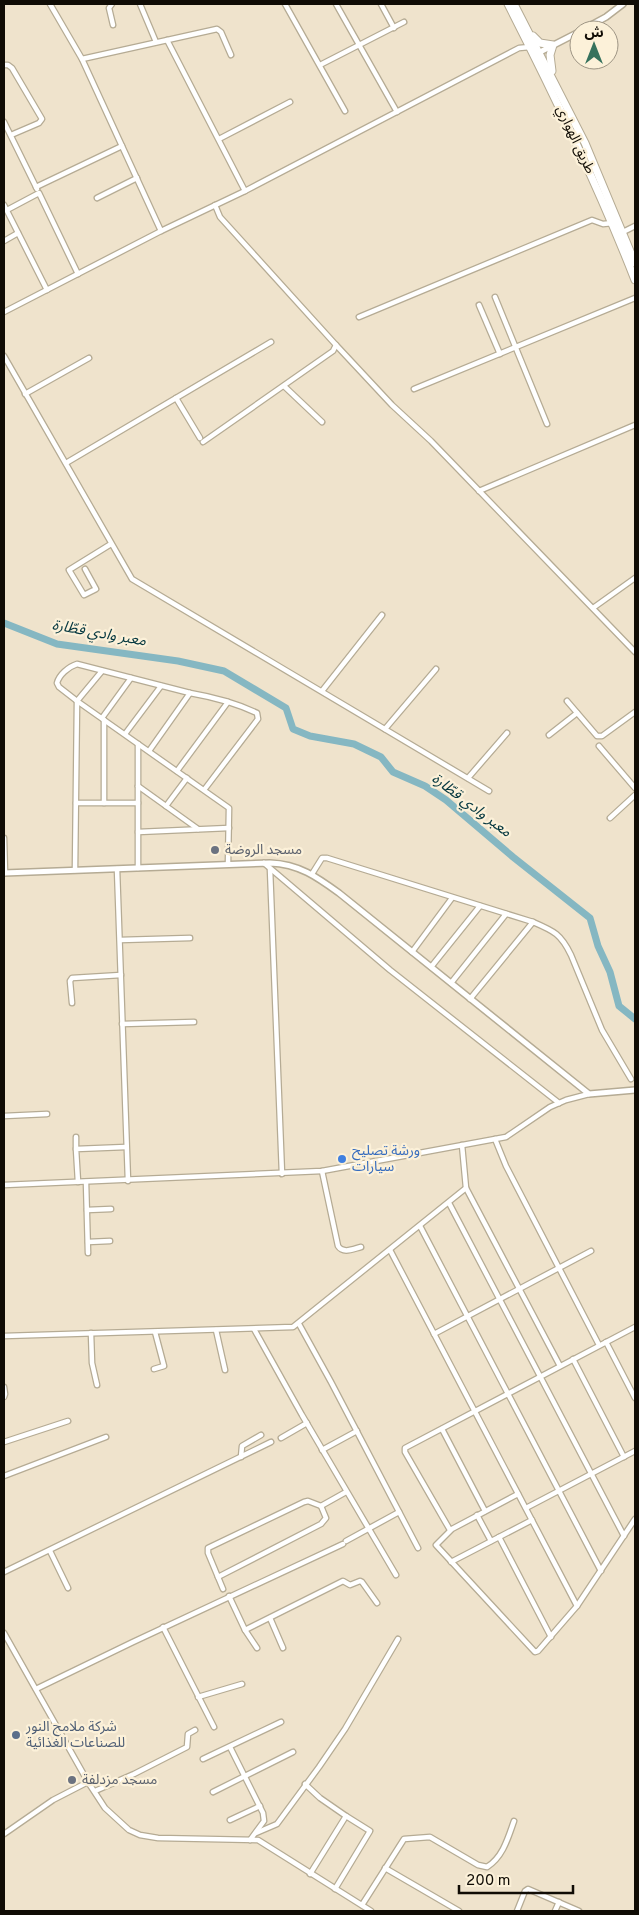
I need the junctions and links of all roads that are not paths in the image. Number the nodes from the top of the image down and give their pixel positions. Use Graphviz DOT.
graph roads {
  1 [pos="50,4"];
  2 [pos="112,4"];
  3 [pos="140,4"];
  4 [pos="285,4"];
  5 [pos="336,4"];
  6 [pos="381,4"];
  7 [pos="508,4"];
  8 [pos="514,4"];
  9 [pos="623,4"];
  10 [pos="600,20"];
  11 [pos="404,22"];
  12 [pos="113,24"];
  13 [pos="394,28"];
  14 [pos="527,34"];
  15 [pos="569,37"];
  16 [pos="167,40"];
  17 [pos="156,42"];
  18 [pos="359,45"];
  19 [pos="553,45"];
  20 [pos="530,47"];
  21 [pos="519,48"];
  22 [pos="540,52"];
  23 [pos="231,54"];
  24 [pos="82,59"];
  25 [pos="4,65"];
  26 [pos="320,65"];
  27 [pos="552,76"];
  28 [pos="290,102"];
  29 [pos="345,111"];
  30 [pos="397,112"];
  31 [pos="4,123"];
  32 [pos="11,135"];
  33 [pos="219,139"];
  34 [pos="122,146"];
  35 [pos="137,178"];
  36 [pos="36,187"];
  37 [pos="245,191"];
  38 [pos="39,193"];
  39 [pos="97,198"];
  40 [pos="607,203"];
  41 [pos="4,205"];
  42 [pos="215,205"];
  43 [pos="7,210"];
  44 [pos="613,223"];
  45 [pos="635,226"];
  46 [pos="161,231"];
  47 [pos="623,232"];
  48 [pos="18,233"];
  49 [pos="4,241"];
  50 [pos="635,263"];
  51 [pos="78,274"];
  52 [pos="635,280"];
  53 [pos="47,290"];
  54 [pos="495,297"];
  55 [pos="635,298"];
  56 [pos="480,305"];
  57 [pos="4,312"];
  58 [pos="359,317"];
  59 [pos="270,342"];
  60 [pos="336,345"];
  61 [pos="516,348"];
  62 [pos="500,354"];
  63 [pos="4,356"];
  64 [pos="89,358"];
  65 [pos="284,386"];
  66 [pos="414,389"];
  67 [pos="25,394"];
  68 [pos="176,398"];
  69 [pos="322,422"];
  70 [pos="546,424"];
  71 [pos="635,424"];
  72 [pos="66,463"];
  73 [pos="479,491"];
  74 [pos="111,544"];
  75 [pos="85,569"];
  76 [pos="635,578"];
  77 [pos="96,589"];
  78 [pos="100,595"];
  79 [pos="593,608"];
  80 [pos="382,615"];
  81 [pos="635,652"];
  82 [pos="436,669"];
  83 [pos="102,671"];
  84 [pos="131,678"];
  85 [pos="161,686"];
  86 [pos="322,692"];
  87 [pos="190,694"];
  88 [pos="77,701"];
  89 [pos="567,701"];
  90 [pos="228,702"];
  91 [pos="635,712"];
  92 [pos="577,713"];
  93 [pos="103,719"];
  94 [pos="385,729"];
  95 [pos="507,733"];
  96 [pos="124,734"];
  97 [pos="549,734"];
  98 [pos="138,744"];
  99 [pos="599,746"];
  100 [pos="149,751"];
  101 [pos="177,771"];
  102 [pos="187,778"];
  103 [pos="468,778"];
  104 [pos="138,786"];
  105 [pos="635,788"];
  106 [pos="204,790"];
  107 [pos="489,791"];
  108 [pos="635,795"];
  109 [pos="76,803"];
  110 [pos="104,803"];
  111 [pos="138,803"];
  112 [pos="166,806"];
  113 [pos="610,818"];
  114 [pos="229,828"];
  115 [pos="199,830"];
  116 [pos="138,832"];
  117 [pos="4,838"];
  118 [pos="264,863"];
  119 [pos="228,864"];
  120 [pos="138,868"];
  121 [pos="117,869"];
  122 [pos="270,869"];
  123 [pos="74,870"];
  124 [pos="4,873"];
  125 [pos="312,874"];
  126 [pos="452,898"];
  127 [pos="480,906"];
  128 [pos="506,914"];
  129 [pos="533,922"];
  130 [pos="190,938"];
  131 [pos="120,940"];
  132 [pos="412,952"];
  133 [pos="431,967"];
  134 [pos="121,974"];
  135 [pos="451,983"];
  136 [pos="470,999"];
  137 [pos="72,1003"];
  138 [pos="194,1022"];
  139 [pos="122,1024"];
  140 [pos="631,1079"];
  141 [pos="635,1090"];
  142 [pos="589,1094"];
  143 [pos="559,1103"];
  144 [pos="47,1114"];
  145 [pos="4,1116"];
  146 [pos="76,1137"];
  147 [pos="495,1140"];
  148 [pos="462,1145"];
  149 [pos="126,1147"];
  150 [pos="76,1149"];
  151 [pos="322,1171"];
  152 [pos="282,1174"];
  153 [pos="128,1181"];
  154 [pos="78,1182"];
  155 [pos="86,1182"];
  156 [pos="4,1185"];
  157 [pos="466,1188"];
  158 [pos="449,1203"];
  159 [pos="111,1209"];
  160 [pos="87,1210"];
  161 [pos="420,1226"];
  162 [pos="110,1241"];
  163 [pos="88,1242"];
  164 [pos="361,1247"];
  165 [pos="390,1250"];
  166 [pos="591,1251"];
  167 [pos="88,1254"];
  168 [pos="559,1268"];
  169 [pos="520,1289"];
  170 [pos="500,1300"];
  171 [pos="467,1317"];
  172 [pos="299,1324"];
  173 [pos="635,1327"];
  174 [pos="216,1330"];
  175 [pos="254,1330"];
  176 [pos="155,1332"];
  177 [pos="90,1333"];
  178 [pos="434,1334"];
  179 [pos="4,1336"];
  180 [pos="606,1342"];
  181 [pos="599,1345"];
  182 [pos="573,1359"];
  183 [pos="560,1366"];
  184 [pos="154,1369"];
  185 [pos="225,1370"];
  186 [pos="540,1376"];
  187 [pos="97,1386"];
  188 [pos="4,1387"];
  189 [pos="508,1394"];
  190 [pos="4,1397"];
  191 [pos="635,1398"];
  192 [pos="475,1411"];
  193 [pos="68,1421"];
  194 [pos="306,1423"];
  195 [pos="442,1428"];
  196 [pos="357,1431"];
  197 [pos="261,1435"];
  198 [pos="106,1437"];
  199 [pos="281,1438"];
  200 [pos="4,1442"];
  201 [pos="271,1442"];
  202 [pos="322,1450"];
  203 [pos="635,1451"];
  204 [pos="241,1457"];
  205 [pos="624,1457"];
  206 [pos="591,1474"];
  207 [pos="4,1476"];
  208 [pos="559,1491"];
  209 [pos="346,1492"];
  210 [pos="518,1494"];
  211 [pos="321,1506"];
  212 [pos="526,1508"];
  213 [pos="485,1511"];
  214 [pos="399,1512"];
  215 [pos="478,1515"];
  216 [pos="635,1519"];
  217 [pos="532,1520"];
  218 [pos="368,1529"];
  219 [pos="450,1530"];
  220 [pos="624,1536"];
  221 [pos="499,1537"];
  222 [pos="491,1541"];
  223 [pos="418,1548"];
  224 [pos="50,1551"];
  225 [pos="451,1562"];
  226 [pos="601,1571"];
  227 [pos="4,1572"];
  228 [pos="396,1575"];
  229 [pos="218,1577"];
  230 [pos="68,1588"];
  231 [pos="223,1589"];
  232 [pos="229,1596"];
  233 [pos="377,1603"];
  234 [pos="577,1606"];
  235 [pos="270,1618"];
  236 [pos="162,1628"];
  237 [pos="245,1630"];
  238 [pos="4,1633"];
  239 [pos="551,1637"];
  240 [pos="398,1639"];
  241 [pos="257,1648"];
  242 [pos="283,1648"];
  243 [pos="242,1684"];
  244 [pos="36,1689"];
  245 [pos="198,1697"];
  246 [pos="281,1722"];
  247 [pos="214,1727"];
  248 [pos="195,1730"];
  249 [pos="230,1747"];
  250 [pos="293,1752"];
  251 [pos="203,1759"];
  252 [pos="245,1776"];
  253 [pos="88,1782"];
  254 [pos="306,1784"];
  255 [pos="94,1791"];
  256 [pos="213,1792"];
  257 [pos="260,1806"];
  258 [pos="346,1816"];
  259 [pos="230,1820"];
  260 [pos="514,1820"];
  261 [pos="256,1833"];
  262 [pos="4,1834"];
  263 [pos="250,1840"];
  264 [pos="385,1868"];
  265 [pos="310,1874"];
  266 [pos="335,1889"];
  267 [pos="559,1902"];
  268 [pos="362,1906"];
  269 [pos="370,1911"];
  270 [pos="459,1911"];
  271 [pos="517,1911"];
  272 [pos="555,1911"];
  273 [pos="579,1911"];
  1 -- 24 [label="street"];
  2 -- 12 [label="street"];
  3 -- 17 [label="street"];
  4 -- 26 [label="street"];
  5 -- 18 [label="street"];
  6 -- 13 [label="street"];
  7 -- 14 [label="highway, طريق الهواري"];
  8 -- 14 [label="highway, طريق الهواري"];
  9 -- 10 [label="street"];
  11 -- 13 [label="street"];
  13 -- 18 [label="street"];
  14 -- 19 [label="highway"];
  14 -- 20 [label="highway, طريق الهواري"];
  14 -- 21 [label="street"];
  14 -- 22 [label="highway, طريق الهواري"];
  15 -- 19 [label="street"];
  16 -- 17 [label="street"];
  16 -- 23 [label="street"];
  16 -- 33 [label="street"];
  17 -- 24 [label="street"];
  18 -- 26 [label="street"];
  18 -- 30 [label="street"];
  19 -- 22 [label="street"];
  19 -- 27 [label="highway"];
  20 -- 21 [label="street"];
  20 -- 40 [label="highway, طريق الهواري"];
  21 -- 30 [label="street"];
  22 -- 27 [label="highway, طريق الهواري"];
  24 -- 34 [label="street"];
  25 -- 32 [label="street"];
  26 -- 29 [label="street"];
  27 -- 40 [label="highway, طريق الهواري"];
  28 -- 33 [label="street"];
  30 -- 37 [label="street"];
  31 -- 32 [label="street"];
  32 -- 36 [label="street"];
  33 -- 37 [label="street"];
  34 -- 35 [label="street"];
  34 -- 36 [label="street"];
  35 -- 39 [label="street"];
  35 -- 46 [label="street"];
  36 -- 38 [label="street"];
  37 -- 42 [label="street"];
  38 -- 43 [label="street"];
  38 -- 51 [label="street"];
  40 -- 44 [label="highway, طريق الهواري"];
  40 -- 47 [label="highway, طريق الهواري"];
  41 -- 43 [label="street"];
  42 -- 46 [label="street"];
  42 -- 60 [label="street"];
  43 -- 48 [label="street"];
  44 -- 52 [label="highway, طريق الهواري"];
  44 -- 58 [label="street"];
  45 -- 47 [label="street"];
  46 -- 51 [label="street"];
  47 -- 50 [label="highway, طريق الهواري"];
  48 -- 49 [label="street"];
  48 -- 53 [label="street"];
  51 -- 53 [label="street"];
  53 -- 57 [label="street"];
  54 -- 61 [label="street"];
  55 -- 61 [label="street"];
  56 -- 62 [label="street"];
  59 -- 68 [label="street"];
  60 -- 65 [label="street"];
  60 -- 73 [label="street"];
  61 -- 62 [label="street"];
  61 -- 70 [label="street"];
  62 -- 66 [label="street"];
  63 -- 67 [label="street"];
  64 -- 67 [label="street"];
  65 -- 68 [label="street"];
  65 -- 69 [label="street"];
  67 -- 72 [label="street"];
  68 -- 72 [label="street"];
  71 -- 73 [label="street"];
  72 -- 74 [label="street"];
  73 -- 79 [label="street"];
  74 -- 77 [label="street"];
  74 -- 86 [label="street"];
  75 -- 77 [label="street"];
  76 -- 79 [label="street"];
  77 -- 78 [label="street"];
  79 -- 81 [label="street"];
  80 -- 86 [label="street"];
  82 -- 94 [label="street"];
  83 -- 84 [label="street"];
  83 -- 88 [label="street"];
  83 -- 88 [label="street"];
  84 -- 85 [label="street"];
  84 -- 93 [label="street"];
  85 -- 87 [label="street"];
  85 -- 96 [label="street"];
  86 -- 94 [label="street"];
  87 -- 90 [label="street"];
  87 -- 100 [label="street"];
  88 -- 93 [label="street"];
  88 -- 109 [label="street"];
  89 -- 92 [label="street"];
  90 -- 101 [label="street"];
  90 -- 106 [label="street"];
  91 -- 92 [label="street"];
  92 -- 97 [label="street"];
  93 -- 96 [label="street"];
  93 -- 110 [label="street"];
  94 -- 103 [label="street"];
  95 -- 103 [label="street"];
  96 -- 98 [label="street"];
  98 -- 100 [label="street"];
  98 -- 104 [label="street"];
  99 -- 105 [label="street"];
  100 -- 101 [label="street"];
  101 -- 102 [label="street"];
  102 -- 106 [label="street"];
  102 -- 112 [label="street"];
  103 -- 107 [label="street"];
  104 -- 111 [label="street"];
  104 -- 112 [label="street"];
  106 -- 114 [label="street"];
  108 -- 113 [label="street"];
  109 -- 110 [label="street"];
  109 -- 123 [label="street"];
  110 -- 111 [label="street"];
  111 -- 116 [label="street"];
  112 -- 115 [label="street"];
  114 -- 115 [label="street"];
  114 -- 119 [label="street"];
  115 -- 116 [label="street"];
  116 -- 120 [label="street"];
  117 -- 124 [label="street"];
  118 -- 119 [label="street"];
  118 -- 122 [label="street"];
  118 -- 125 [label="street"];
  119 -- 120 [label="street"];
  120 -- 121 [label="street"];
  121 -- 123 [label="street"];
  121 -- 131 [label="street"];
  122 -- 143 [label="street"];
  122 -- 152 [label="street"];
  123 -- 124 [label="street"];
  125 -- 126 [label="street"];
  125 -- 132 [label="street"];
  126 -- 127 [label="street"];
  126 -- 132 [label="street"];
  127 -- 128 [label="street"];
  127 -- 133 [label="street"];
  128 -- 129 [label="street"];
  128 -- 135 [label="street"];
  129 -- 136 [label="street"];
  129 -- 140 [label="street"];
  130 -- 131 [label="street"];
  131 -- 134 [label="street"];
  132 -- 133 [label="street"];
  133 -- 135 [label="street"];
  134 -- 137 [label="street"];
  134 -- 139 [label="street"];
  135 -- 136 [label="street"];
  136 -- 142 [label="street"];
  138 -- 139 [label="street"];
  139 -- 149 [label="street"];
  141 -- 142 [label="street"];
  142 -- 143 [label="street"];
  143 -- 147 [label="street"];
  144 -- 145 [label="street"];
  146 -- 150 [label="street"];
  147 -- 148 [label="street"];
  147 -- 168 [label="street"];
  148 -- 151 [label="street"];
  148 -- 157 [label="street"];
  149 -- 150 [label="street"];
  149 -- 153 [label="street"];
  150 -- 154 [label="street"];
  151 -- 152 [label="street"];
  151 -- 164 [label="street"];
  152 -- 153 [label="street"];
  153 -- 155 [label="street"];
  154 -- 155 [label="street"];
  154 -- 156 [label="street"];
  155 -- 160 [label="street"];
  157 -- 158 [label="street"];
  157 -- 169 [label="street"];
  158 -- 161 [label="street"];
  158 -- 170 [label="street"];
  159 -- 160 [label="street"];
  160 -- 163 [label="street"];
  161 -- 165 [label="street"];
  161 -- 171 [label="street"];
  162 -- 163 [label="street"];
  163 -- 167 [label="street"];
  165 -- 172 [label="street"];
  165 -- 178 [label="street"];
  166 -- 168 [label="street"];
  168 -- 169 [label="street"];
  168 -- 181 [label="street"];
  169 -- 170 [label="street"];
  169 -- 183 [label="street"];
  170 -- 171 [label="street"];
  170 -- 186 [label="street"];
  171 -- 178 [label="street"];
  171 -- 189 [label="street"];
  172 -- 175 [label="street"];
  172 -- 196 [label="street"];
  173 -- 180 [label="street"];
  174 -- 175 [label="street"];
  174 -- 176 [label="street"];
  174 -- 185 [label="street"];
  175 -- 194 [label="street"];
  176 -- 177 [label="street"];
  176 -- 184 [label="street"];
  177 -- 179 [label="street"];
  177 -- 187 [label="street"];
  178 -- 192 [label="street"];
  180 -- 181 [label="street"];
  180 -- 191 [label="street"];
  181 -- 182 [label="street"];
  182 -- 183 [label="street"];
  182 -- 205 [label="street"];
  183 -- 186 [label="street"];
  186 -- 189 [label="street"];
  186 -- 206 [label="street"];
  188 -- 190 [label="street"];
  189 -- 192 [label="street"];
  189 -- 208 [label="street"];
  192 -- 195 [label="street"];
  192 -- 210 [label="street"];
  193 -- 200 [label="street"];
  194 -- 199 [label="street"];
  194 -- 202 [label="street"];
  195 -- 213 [label="street"];
  195 -- 219 [label="street"];
  196 -- 202 [label="street"];
  196 -- 214 [label="street"];
  197 -- 204 [label="street"];
  198 -- 207 [label="street"];
  201 -- 204 [label="street"];
  202 -- 209 [label="street"];
  203 -- 205 [label="street"];
  204 -- 224 [label="street"];
  205 -- 206 [label="street"];
  206 -- 208 [label="street"];
  206 -- 220 [label="street"];
  208 -- 212 [label="street"];
  208 -- 226 [label="street"];
  209 -- 211 [label="street"];
  209 -- 218 [label="street"];
  210 -- 212 [label="street"];
  210 -- 213 [label="street"];
  211 -- 229 [label="street"];
  211 -- 229 [label="street"];
  212 -- 217 [label="street"];
  213 -- 215 [label="street"];
  214 -- 218 [label="street"];
  214 -- 223 [label="street"];
  215 -- 219 [label="street"];
  215 -- 222 [label="street"];
  216 -- 220 [label="street"];
  217 -- 221 [label="street"];
  217 -- 234 [label="street"];
  218 -- 228 [label="street"];
  218 -- 232 [label="street"];
  219 -- 225 [label="street"];
  220 -- 226 [label="street"];
  221 -- 222 [label="street"];
  221 -- 239 [label="street"];
  222 -- 225 [label="street"];
  224 -- 227 [label="street"];
  224 -- 230 [label="street"];
  225 -- 239 [label="street"];
  226 -- 234 [label="street"];
  229 -- 231 [label="street"];
  232 -- 236 [label="street"];
  232 -- 237 [label="street"];
  233 -- 235 [label="street"];
  234 -- 239 [label="street"];
  235 -- 237 [label="street"];
  235 -- 242 [label="street"];
  236 -- 244 [label="street"];
  236 -- 245 [label="street"];
  237 -- 241 [label="street"];
  238 -- 244 [label="street"];
  240 -- 254 [label="street"];
  243 -- 245 [label="street"];
  244 -- 253 [label="street"];
  245 -- 247 [label="street"];
  246 -- 249 [label="street"];
  248 -- 255 [label="street"];
  249 -- 251 [label="street"];
  249 -- 252 [label="street"];
  250 -- 252 [label="street"];
  252 -- 256 [label="street"];
  252 -- 257 [label="street"];
  253 -- 255 [label="street"];
  253 -- 262 [label="street"];
  254 -- 258 [label="street"];
  254 -- 261 [label="street"];
  255 -- 263 [label="street"];
  257 -- 259 [label="street"];
  257 -- 261 [label="street"];
  258 -- 265 [label="street"];
  258 -- 266 [label="street"];
  260 -- 264 [label="street"];
  261 -- 263 [label="street"];
  263 -- 265 [label="street"];
  264 -- 268 [label="street"];
  264 -- 270 [label="street"];
  265 -- 266 [label="street"];
  266 -- 268 [label="street"];
  267 -- 271 [label="street"];
  267 -- 272 [label="street"];
  267 -- 273 [label="street"];
  268 -- 269 [label="street"];
}
